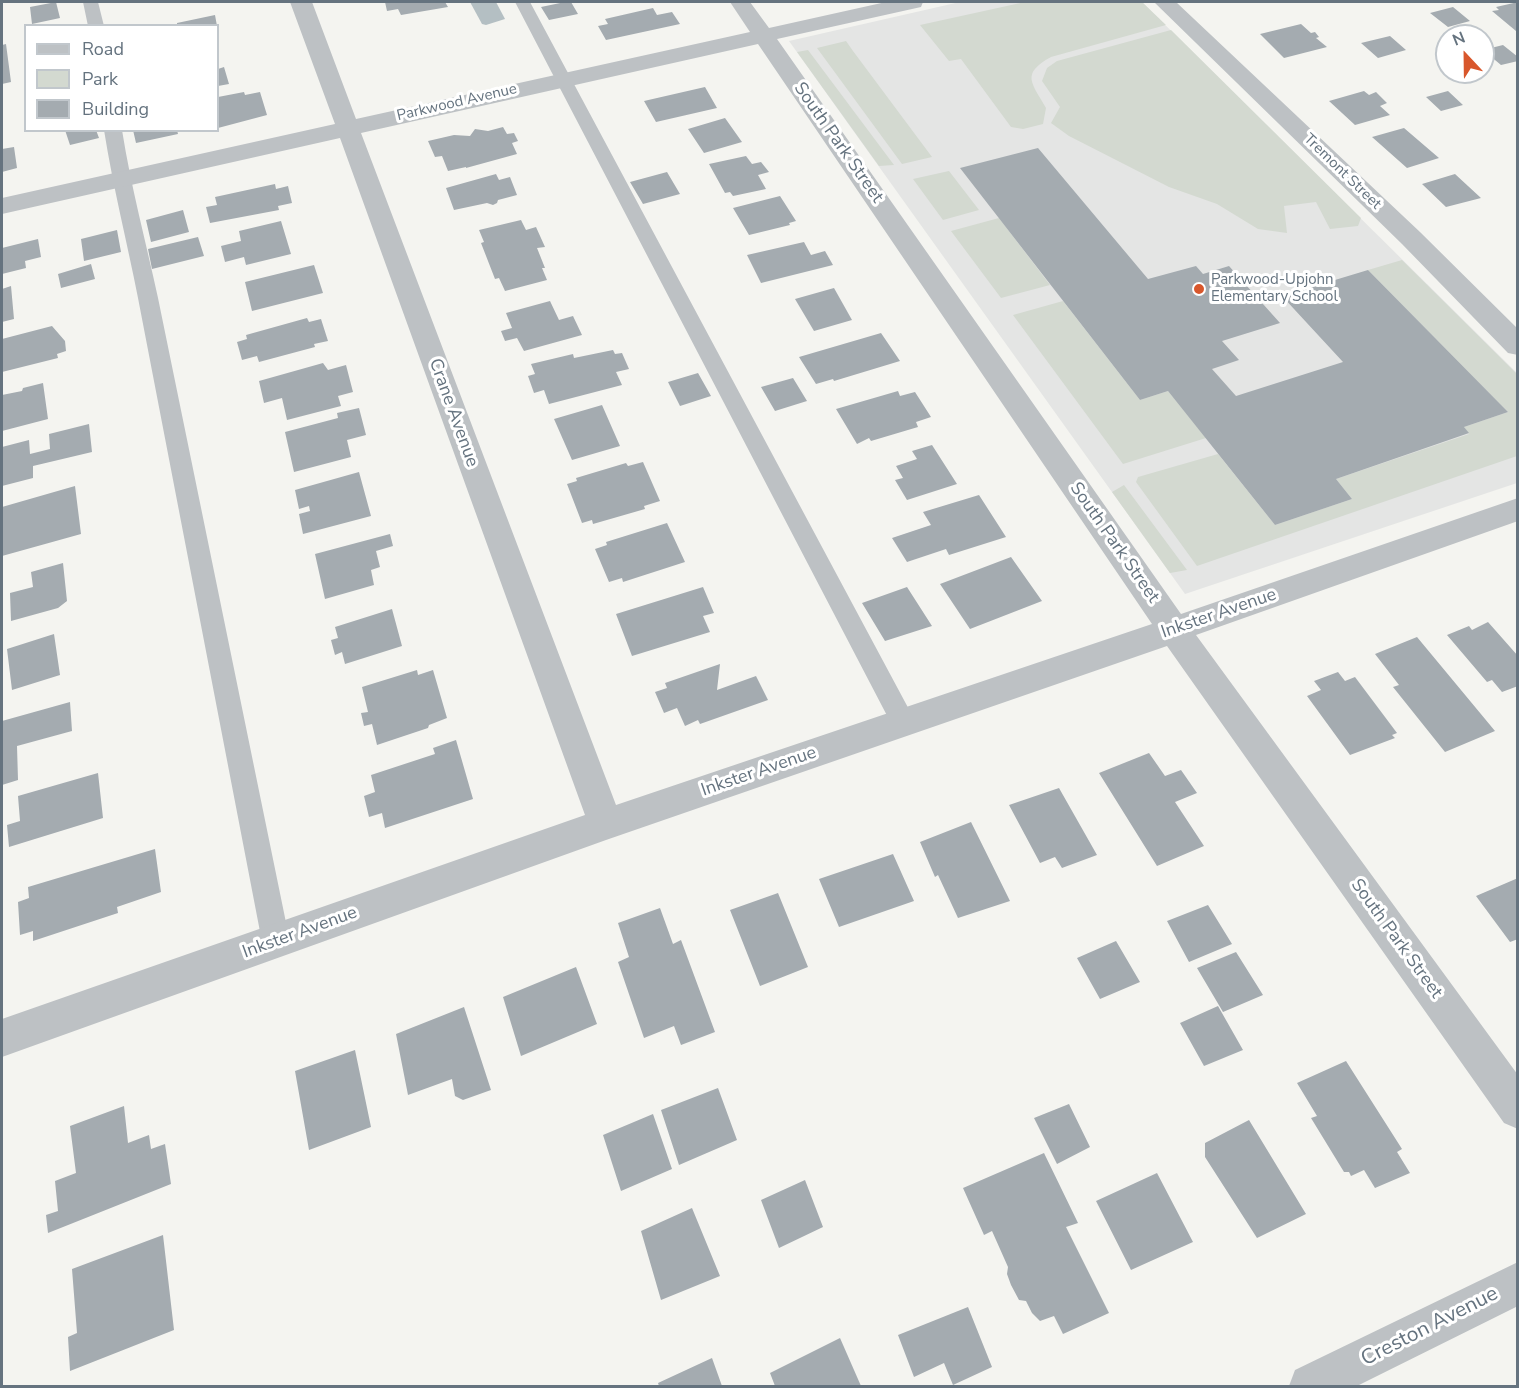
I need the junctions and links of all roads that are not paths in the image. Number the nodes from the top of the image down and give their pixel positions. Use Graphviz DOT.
graph roads {
  1 [pos="91,2"];
  2 [pos="301,2"];
  3 [pos="522,2"];
  4 [pos="740,2"];
  5 [pos="913,2"];
  6 [pos="1164,2"];
  7 [pos="96,24"];
  8 [pos="764,36"];
  9 [pos="563,80"];
  10 [pos="350,128"];
  11 [pos="113,132"];
  12 [pos="121,180"];
  13 [pos="2,206"];
  14 [pos="1518,346"];
  15 [pos="1518,508"];
  16 [pos="1174,630"];
  17 [pos="903,722"];
  18 [pos="606,824"];
  19 [pos="276,942"];
  20 [pos="2,1038"];
  21 [pos="1518,1109"];
  22 [pos="1518,1283"];
  23 [pos="1311,1386"];
  1 -- 7 [label="lane"];
  2 -- 10 [label="street, Crane Avenue"];
  3 -- 9 [label="lane"];
  4 -- 8 [label="street, South Park Street"];
  5 -- 8 [label="street, Parkwood Avenue"];
  6 -- 14 [label="street, Tremont Street"];
  8 -- 9 [label="street, Parkwood Avenue"];
  8 -- 16 [label="street, South Park Street"];
  9 -- 10 [label="street, Parkwood Avenue"];
  9 -- 17 [label="lane"];
  10 -- 12 [label="street, Parkwood Avenue"];
  10 -- 18 [label="street, Crane Avenue"];
  11 -- 12 [label="lane"];
  12 -- 13 [label="street, Parkwood Avenue"];
  12 -- 19 [label="lane"];
  15 -- 16 [label="street, Inkster Avenue"];
  16 -- 17 [label="street, Inkster Avenue"];
  16 -- 21 [label="street, South Park Street"];
  17 -- 18 [label="street, Inkster Avenue"];
  18 -- 19 [label="street, Inkster Avenue"];
  19 -- 20 [label="street, Inkster Avenue"];
  22 -- 23 [label="street, Creston Avenue"];
}
